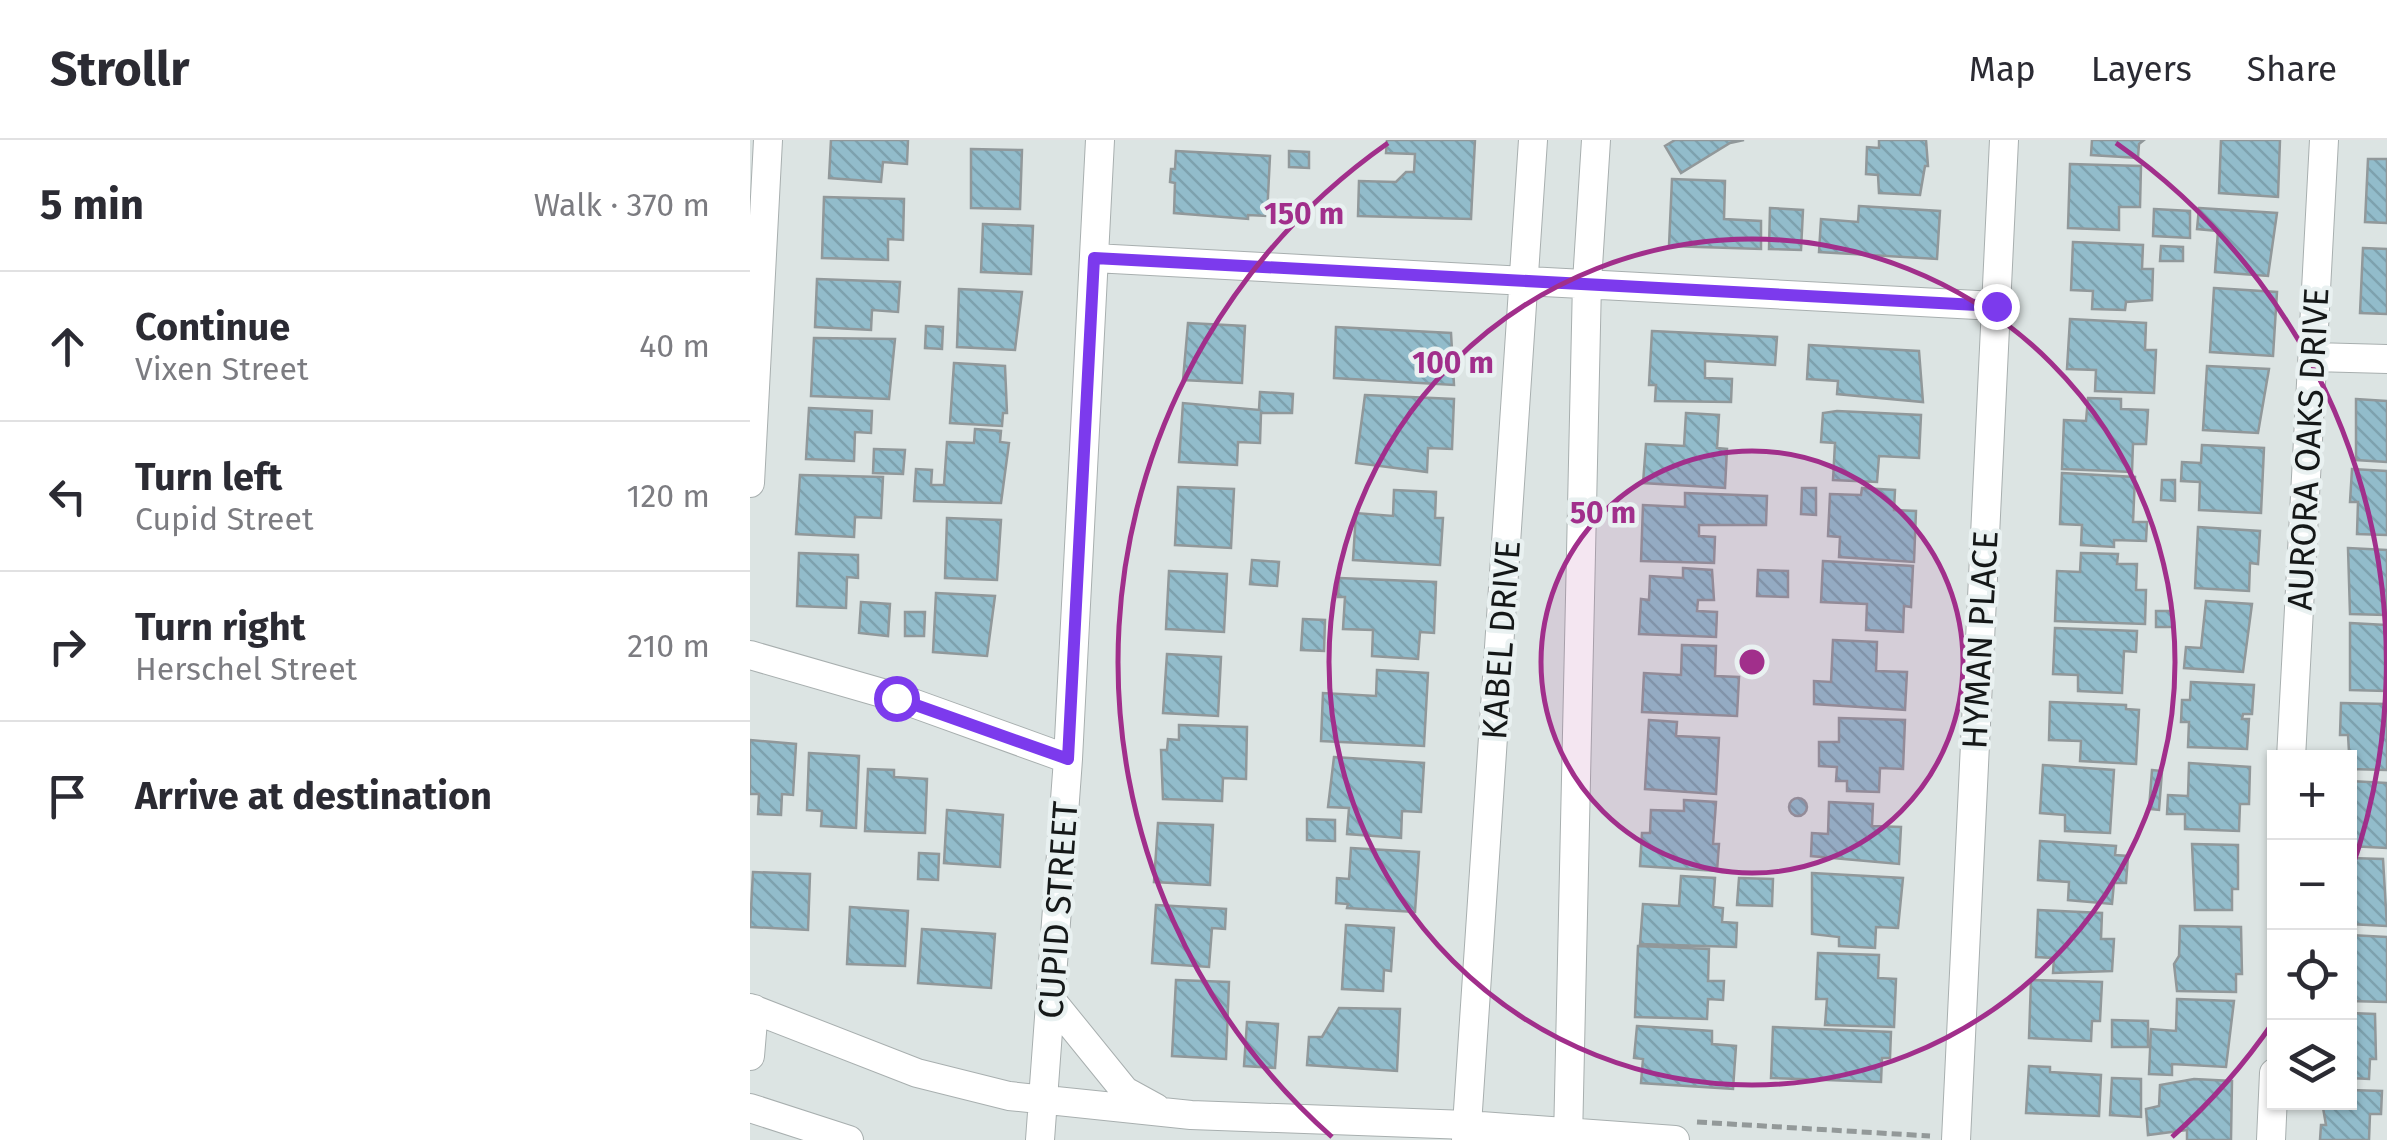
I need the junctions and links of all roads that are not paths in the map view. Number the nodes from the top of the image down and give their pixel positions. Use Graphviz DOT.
graph roads {
  1 [pos="768,140"];
  2 [pos="1100,140"];
  3 [pos="1533,140"];
  4 [pos="1596,140"];
  5 [pos="2004,140"];
  6 [pos="2324,140"];
  7 [pos="1094,258"];
  8 [pos="1526,279"];
  9 [pos="1588,282"];
  10 [pos="1996,306"];
  11 [pos="2313,357"];
  12 [pos="2387,359"];
  13 [pos="750,483"];
  14 [pos="750,656"];
  15 [pos="2292,750"];
  16 [pos="1068,759"];
  17 [pos="1052,1001"];
  18 [pos="752,1008"];
  19 [pos="750,1056"];
  20 [pos="1046,1100"];
  21 [pos="750,1108"];
  22 [pos="2272,1110"];
  23 [pos="1166,1113"];
  24 [pos="1467,1133"];
  25 [pos="1568,1136"];
  26 [pos="1942,1138"];
  27 [pos="849,1140"];
  28 [pos="1040,1140"];
  29 [pos="1675,1140"];
  30 [pos="2271,1140"];
  1 -- 13 [label="street"];
  2 -- 7 [label="street, CUPID STREET"];
  3 -- 8 [label="street, KABEL DRIVE"];
  4 -- 9 [label="street"];
  5 -- 10 [label="street, HYMAN PLACE"];
  6 -- 11 [label="street, AURORA OAKS DRIVE"];
  7 -- 8 [label="street"];
  7 -- 16 [label="street, CUPID STREET"];
  8 -- 9 [label="street"];
  8 -- 24 [label="street, KABEL DRIVE"];
  9 -- 10 [label="street"];
  9 -- 25 [label="street"];
  10 -- 26 [label="street, HYMAN PLACE"];
  11 -- 12 [label="street"];
  11 -- 15 [label="street, AURORA OAKS DRIVE"];
  14 -- 16 [label="street"];
  16 -- 17 [label="street, CUPID STREET"];
  17 -- 20 [label="street, CUPID STREET"];
  17 -- 23 [label="street"];
  18 -- 19 [label="street"];
  18 -- 20 [label="street"];
  20 -- 23 [label="street"];
  20 -- 28 [label="street, CUPID STREET"];
  21 -- 27 [label="street"];
  22 -- 30 [label="street"];
  23 -- 24 [label="street"];
  24 -- 25 [label="street"];
  25 -- 29 [label="street"];
}
